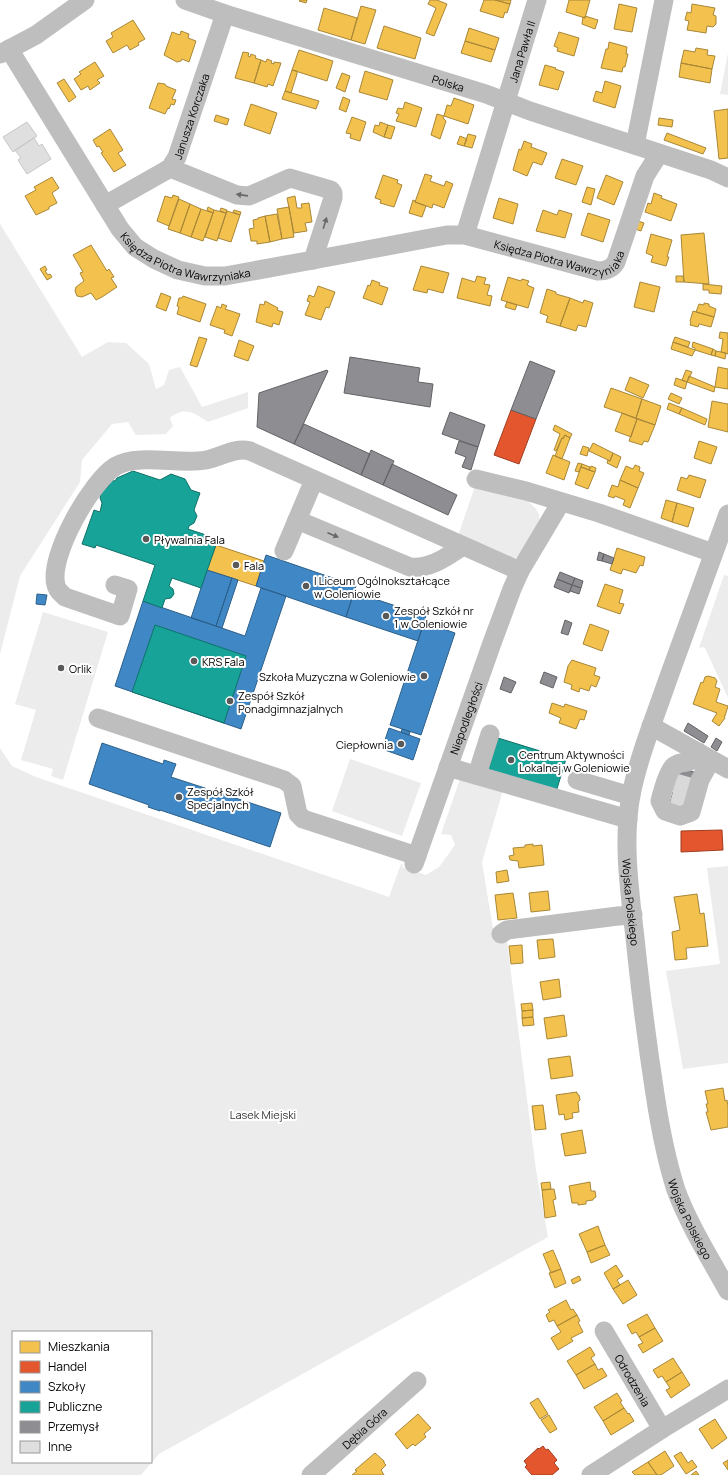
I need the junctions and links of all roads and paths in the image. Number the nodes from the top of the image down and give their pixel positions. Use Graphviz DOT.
graph roads {
  1 [pos="85,0"];
  2 [pos="185,0"];
  3 [pos="537,0"];
  4 [pos="664,0"];
  5 [pos="225,14"];
  6 [pos="5,51"];
  7 [pos="504,102"];
  8 [pos="635,145"];
  9 [pos="660,154"];
  10 [pos="170,168"];
  11 [pos="719,172"];
  12 [pos="728,178"];
  13 [pos="104,205"];
  14 [pos="465,235"];
  15 [pos="313,260"];
  16 [pos="476,479"];
  17 [pos="314,480"];
  18 [pos="560,502"];
  19 [pos="728,514"];
  20 [pos="297,520"];
  21 [pos="462,546"];
  22 [pos="284,551"];
  23 [pos="713,553"];
  24 [pos="520,571"];
  25 [pos="115,585"];
  26 [pos="98,718"];
  27 [pos="651,726"];
  28 [pos="490,734"];
  29 [pos="705,756"];
  30 [pos="448,767"];
  31 [pos="728,769"];
  32 [pos="477,775"];
  33 [pos="577,780"];
  34 [pos="631,796"];
  35 [pos="628,819"];
  36 [pos="633,915"];
  37 [pos="501,934"];
  38 [pos="728,1291"];
  39 [pos="604,1331"];
  40 [pos="417,1381"];
  41 [pos="728,1389"];
  42 [pos="662,1429"];
  43 [pos="311,1475"];
  44 [pos="590,1475"];
  1 -- 6 [label="street"];
  2 -- 5 [label="street, Polska"];
  3 -- 7 [label="street, Jana Pawła II"];
  4 -- 8 [label="street"];
  5 -- 7 [label="street, Polska"];
  5 -- 10 [label="street, Janusza Korczaka"];
  6 -- 13 [label="street, Księdza Piotra Wawrzyniaka"];
  7 -- 8 [label="street, Polska"];
  7 -- 14 [label="street"];
  8 -- 9 [label="street, Polska"];
  9 -- 11 [label="street, Polska"];
  9 -- 14 [label="street, Księdza Piotra Wawrzyniaka"];
  10 -- 13 [label="street, Janusza Korczaka"];
  15 -- 10 [label="street, one-way"];
  11 -- 12 [label="street, Polska"];
  13 -- 15 [label="street, Księdza Piotra Wawrzyniaka"];
  14 -- 15 [label="street, Księdza Piotra Wawrzyniaka"];
  16 -- 18 [label="street"];
  17 -- 20 [label="street"];
  17 -- 21 [label="street"];
  17 -- 25 [label="street"];
  18 -- 23 [label="street"];
  18 -- 24 [label="street, Niepodległości"];
  19 -- 23 [label="street, Wojska Polskiego"];
  20 -- 21 [label="street, one-way"];
  20 -- 22 [label="street"];
  21 -- 24 [label="street"];
  23 -- 27 [label="street, Wojska Polskiego"];
  24 -- 30 [label="street, Niepodległości"];
  26 -- 30 [label="street, Niepodległości"];
  27 -- 29 [label="street"];
  27 -- 34 [label="street, Wojska Polskiego"];
  28 -- 32 [label="street"];
  29 -- 29 [label="street"];
  29 -- 31 [label="street"];
  30 -- 32 [label="street"];
  32 -- 35 [label="street"];
  33 -- 34 [label="street"];
  34 -- 35 [label="street, Wojska Polskiego"];
  35 -- 36 [label="street, Wojska Polskiego"];
  36 -- 37 [label="street"];
  36 -- 38 [label="street, Wojska Polskiego"];
  39 -- 42 [label="street, Odrodzenia"];
  40 -- 43 [label="street, Dębia Góra"];
  41 -- 42 [label="street"];
  42 -- 44 [label="street"];
}
